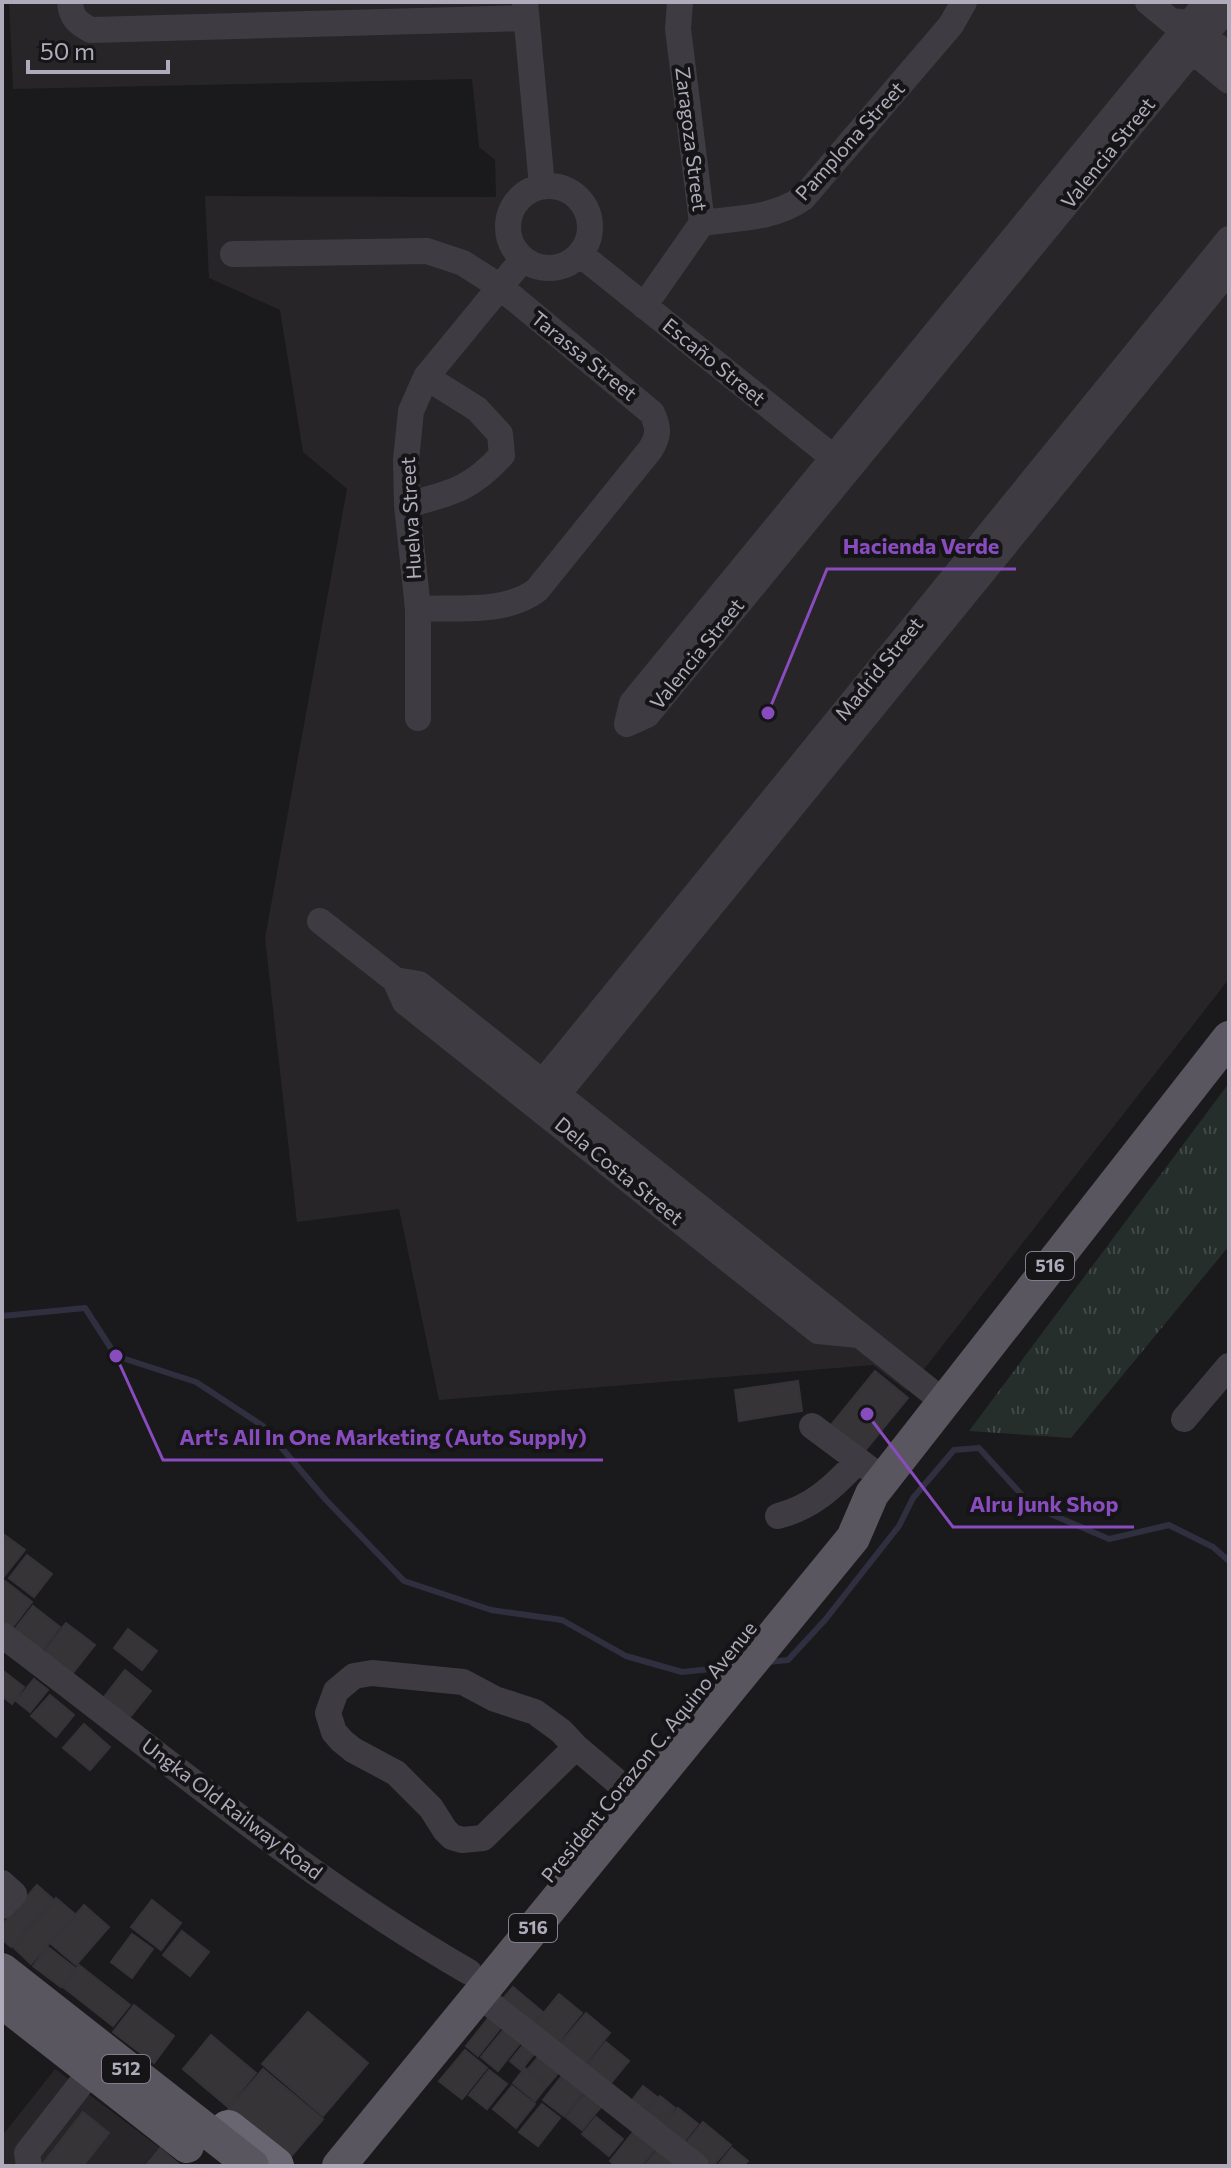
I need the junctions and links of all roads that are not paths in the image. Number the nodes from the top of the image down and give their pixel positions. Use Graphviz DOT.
graph roads {
  1 [pos="70,2"];
  2 [pos="680,2"];
  3 [pos="964,2"];
  4 [pos="1148,2"];
  5 [pos="1207,2"];
  6 [pos="1229,6"];
  7 [pos="526,10"];
  8 [pos="1187,34"];
  9 [pos="1229,56"];
  10 [pos="1229,81"];
  11 [pos="542,186"];
  12 [pos="702,223"];
  13 [pos="1229,239"];
  14 [pos="233,254"];
  15 [pos="580,254"];
  16 [pos="523,259"];
  17 [pos="1229,270"];
  18 [pos="499,286"];
  19 [pos="644,306"];
  20 [pos="426,377"];
  21 [pos="841,463"];
  22 [pos="407,505"];
  23 [pos="418,609"];
  24 [pos="418,718"];
  25 [pos="320,921"];
  26 [pos="1229,1038"];
  27 [pos="543,1096"];
  28 [pos="1229,1366"];
  29 [pos="944,1402"];
  30 [pos="1184,1419"];
  31 [pos="812,1426"];
  32 [pos="871,1478"];
  33 [pos="778,1516"];
  34 [pos="2,1635"];
  35 [pos="712,1692"];
  36 [pos="576,1747"];
  37 [pos="621,1785"];
  38 [pos="2,1952"];
  39 [pos="2,1970"];
  40 [pos="474,1983"];
  41 [pos="2,2000"];
  42 [pos="2,2014"];
  43 [pos="100,2030"];
  44 [pos="76,2073"];
  45 [pos="126,2114"];
  46 [pos="29,2166"];
  47 [pos="192,2166"];
  48 [pos="212,2166"];
  49 [pos="231,2166"];
  50 [pos="252,2166"];
  51 [pos="275,2166"];
  52 [pos="312,2166"];
  53 [pos="339,2166"];
  54 [pos="696,2166"];
  1 -- 7 [label="street"];
  2 -- 12 [label="street, Zaragoza Street"];
  3 -- 12 [label="street, Pamplona Street"];
  4 -- 8 [label="street"];
  5 -- 8 [label="street, Valencia Street"];
  6 -- 8 [label="street, Valencia Street"];
  7 -- 11 [label="street"];
  8 -- 9 [label="street"];
  8 -- 10 [label="street"];
  8 -- 21 [label="street, Valencia Street"];
  11 -- 15 [label="street"];
  11 -- 16 [label="street"];
  12 -- 19 [label="street, Zaragoza Street"];
  13 -- 27 [label="street, Madrid Street"];
  14 -- 18 [label="street, Tarassa Street"];
  15 -- 16 [label="street"];
  15 -- 19 [label="street, Escaño Street"];
  16 -- 18 [label="street, Huelva Street"];
  17 -- 27 [label="street, Madrid Street"];
  18 -- 20 [label="street, Huelva Street"];
  18 -- 23 [label="street, Tarassa Street"];
  19 -- 21 [label="street, Escaño Street"];
  20 -- 22 [label="street, Huelva Street"];
  20 -- 22 [label="street"];
  21 -- 21 [label="street, Valencia Street"];
  22 -- 23 [label="street, Huelva Street"];
  23 -- 24 [label="street, Huelva Street"];
  25 -- 27 [label="street, Dela Costa Street"];
  26 -- 29 [label="main road, President Corazon C. Aquino Avenue / 516"];
  27 -- 29 [label="street, Dela Costa Street"];
  28 -- 30 [label="street"];
  29 -- 32 [label="main road, President Corazon C. Aquino Avenue / 516"];
  31 -- 32 [label="street"];
  32 -- 33 [label="street"];
  32 -- 35 [label="main road, President Corazon C. Aquino Avenue / 516"];
  34 -- 40 [label="street, Ungka Old Railway Road"];
  35 -- 37 [label="main road, President Corazon C. Aquino Avenue / 516"];
  35 -- 40 [label="main road, President Corazon C. Aquino Avenue / 516"];
  36 -- 36 [label="street"];
  36 -- 37 [label="street"];
  37 -- 40 [label="main road, President Corazon C. Aquino Avenue / 516"];
  38 -- 43 [label="highway, 512"];
  39 -- 50 [label="main road, 512, bridge"];
  40 -- 52 [label="main road, President Corazon C. Aquino Avenue / 516"];
  40 -- 53 [label="main road, President Corazon C. Aquino Avenue / 516"];
  40 -- 54 [label="street, Ungka Old Railway Road"];
  41 -- 48 [label="main road, 512, bridge"];
  42 -- 44 [label="highway, 512"];
  43 -- 44 [label="highway"];
  43 -- 51 [label="highway, 512"];
  44 -- 45 [label="highway, 512"];
  44 -- 46 [label="street"];
  45 -- 47 [label="highway, 512"];
  45 -- 49 [label="highway"];
}
